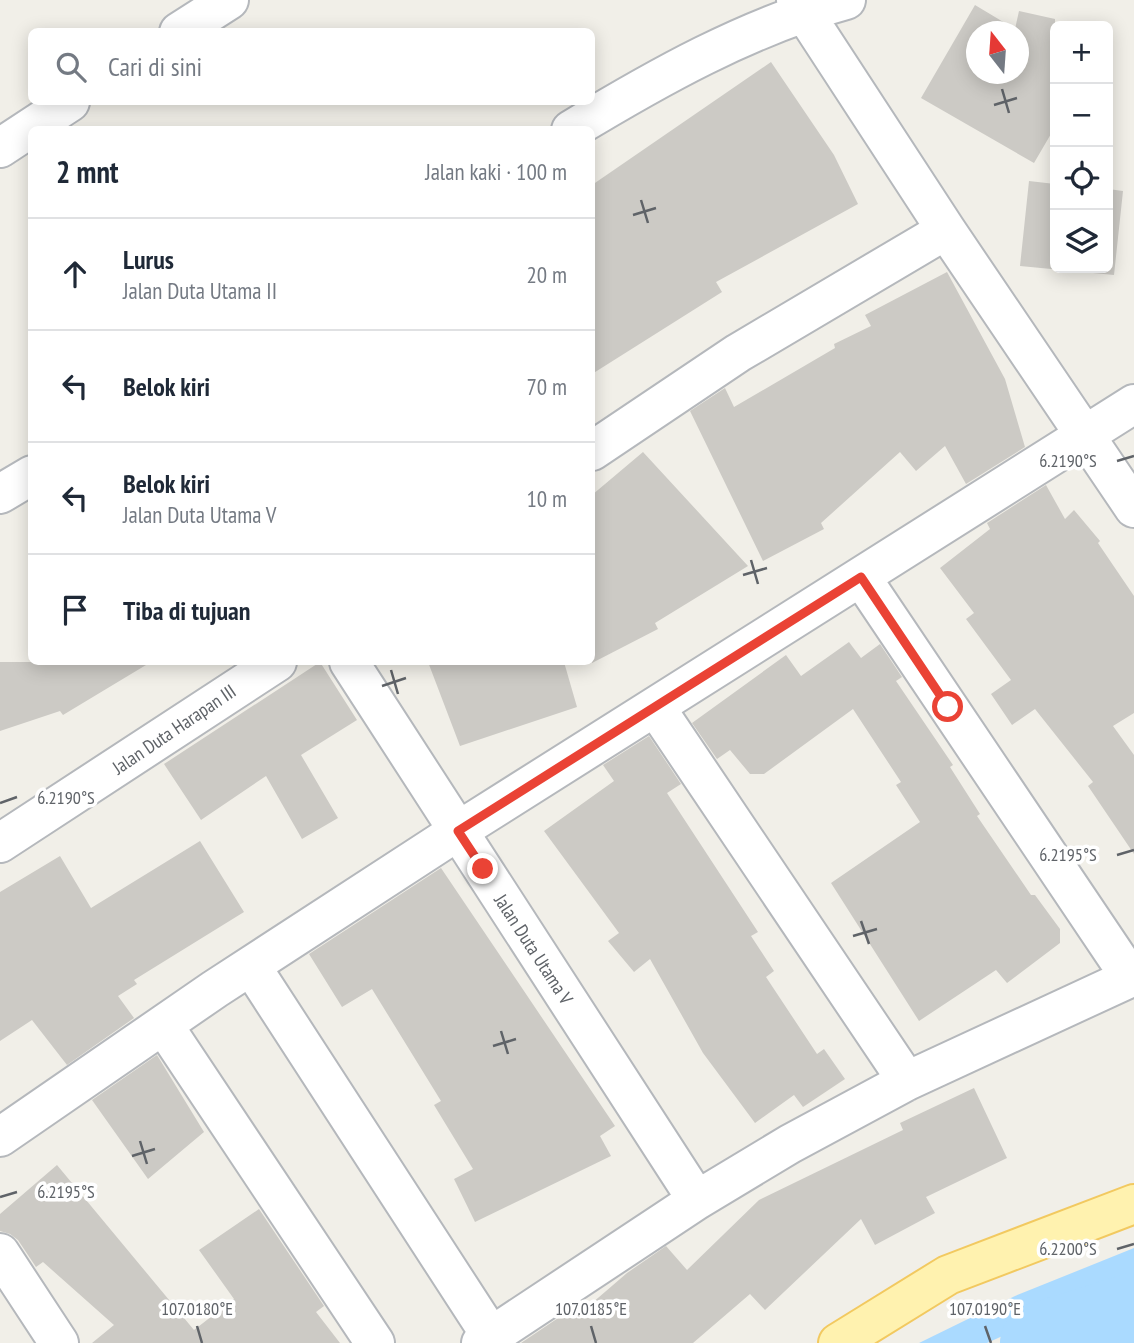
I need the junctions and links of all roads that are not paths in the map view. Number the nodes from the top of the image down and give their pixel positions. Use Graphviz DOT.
graph roads {
  1 [pos="229,0"];
  2 [pos="846,0"];
  3 [pos="800,6"];
  4 [pos="185,28"];
  5 [pos="65,105"];
  6 [pos="33,126"];
  7 [pos="577,126"];
  8 [pos="28,130"];
  9 [pos="0,148"];
  10 [pos="946,230"];
  11 [pos="1134,404"];
  12 [pos="1086,436"];
  13 [pos="595,449"];
  14 [pos="28,477"];
  15 [pos="0,494"];
  16 [pos="1134,508"];
  17 [pos="861,577"];
  18 [pos="272,665"];
  19 [pos="351,665"];
  20 [pos="656,708"];
  21 [pos="458,831"];
  22 [pos="0,843"];
  23 [pos="251,966"];
  24 [pos="1132,976"];
  25 [pos="164,1026"];
  26 [pos="907,1081"];
  27 [pos="0,1137"];
  28 [pos="697,1200"];
  29 [pos="1134,1204"];
  30 [pos="0,1253"];
  31 [pos="486,1339"];
  32 [pos="59,1343"];
  33 [pos="375,1343"];
  34 [pos="838,1343"];
  1 -- 4 [label="street"];
  2 -- 3 [label="street"];
  3 -- 7 [label="street"];
  3 -- 10 [label="street"];
  5 -- 6 [label="street"];
  8 -- 9 [label="street"];
  10 -- 12 [label="street"];
  10 -- 13 [label="street"];
  11 -- 12 [label="street"];
  12 -- 16 [label="street"];
  12 -- 17 [label="street"];
  14 -- 15 [label="street"];
  17 -- 20 [label="street"];
  17 -- 24 [label="street"];
  18 -- 22 [label="street, Jalan Duta Harapan III"];
  19 -- 21 [label="street, Jalan Duta Utama V"];
  20 -- 21 [label="street"];
  20 -- 26 [label="street"];
  21 -- 23 [label="street"];
  21 -- 28 [label="street, Jalan Duta Utama V"];
  23 -- 25 [label="street"];
  23 -- 31 [label="street"];
  24 -- 26 [label="street"];
  25 -- 27 [label="street"];
  25 -- 33 [label="street"];
  26 -- 28 [label="street"];
  28 -- 31 [label="street"];
  29 -- 34 [label="main road"];
  30 -- 32 [label="street"];
}
